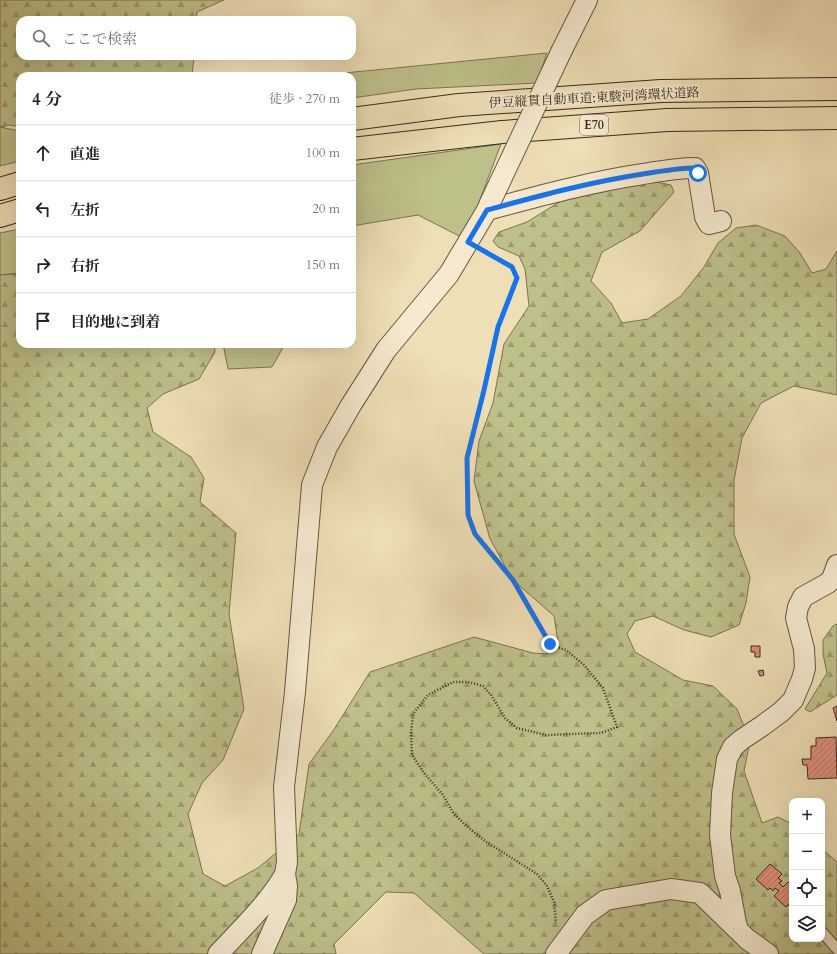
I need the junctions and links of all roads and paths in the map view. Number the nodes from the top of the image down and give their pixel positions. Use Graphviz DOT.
graph roads {
  1 [pos="587,0"];
  2 [pos="837,89"];
  3 [pos="356,118"];
  4 [pos="837,118"];
  5 [pos="356,149"];
  6 [pos="16,184"];
  7 [pos="0,189"];
  8 [pos="488,207"];
  9 [pos="16,211"];
  10 [pos="0,216"];
  11 [pos="721,221"];
  12 [pos="468,242"];
  13 [pos="837,565"];
  14 [pos="285,874"];
  15 [pos="738,930"];
  16 [pos="825,935"];
  17 [pos="837,949"];
  18 [pos="557,952"];
  19 [pos="218,954"];
  20 [pos="262,954"];
  21 [pos="768,954"];
  1 -- 8 [label="street, bridge"];
  2 -- 3 [label="highway, 伊豆縦貫自動車道;東駿河湾環状道路 / E70"];
  4 -- 5 [label="highway, 伊豆縦貫自動車道;東駿河湾環状道路 / E70"];
  6 -- 7 [label="highway"];
  8 -- 11 [label="street"];
  8 -- 12 [label="street"];
  9 -- 10 [label="highway"];
  12 -- 14 [label="street"];
  12 -- 18 [label="path"];
  13 -- 15 [label="street"];
  14 -- 19 [label="street"];
  14 -- 20 [label="street"];
  15 -- 18 [label="street"];
  15 -- 21 [label="street"];
  16 -- 17 [label="lane"];
}
